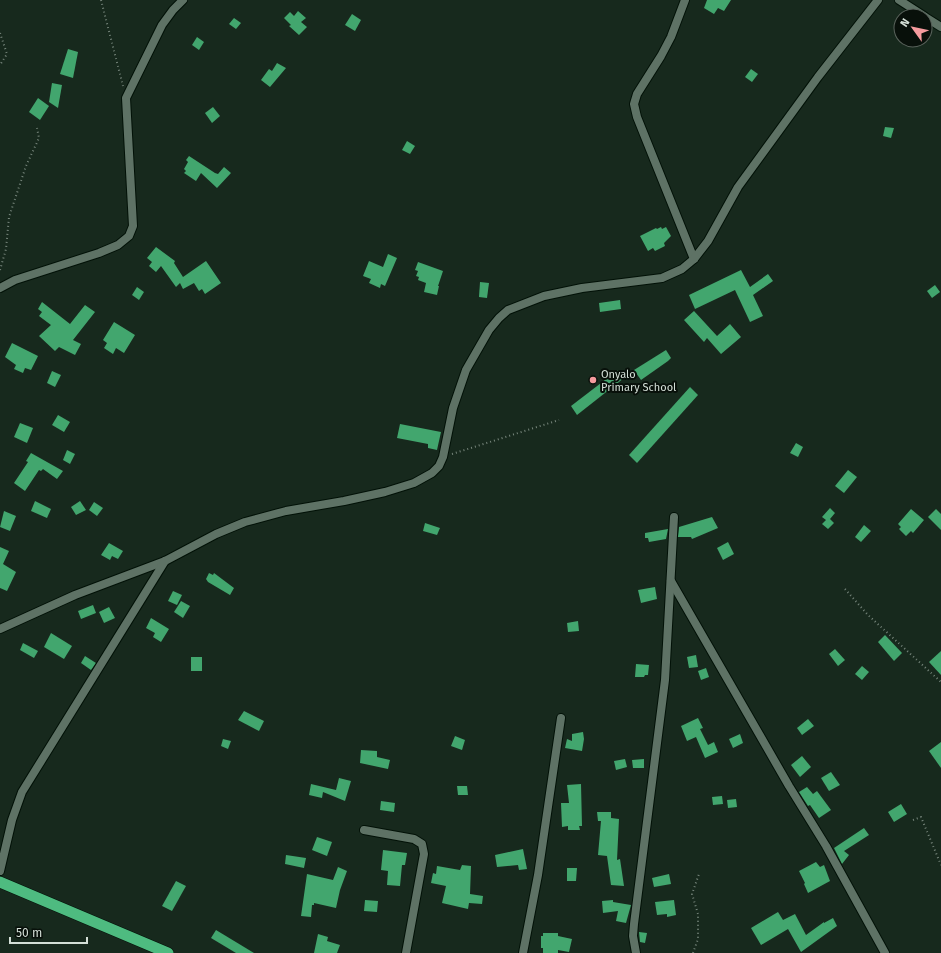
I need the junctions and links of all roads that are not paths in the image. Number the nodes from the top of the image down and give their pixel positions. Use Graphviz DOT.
graph roads {
  1 [pos="183,0"];
  2 [pos="685,0"];
  3 [pos="878,0"];
  4 [pos="899,0"];
  5 [pos="912,8"];
  6 [pos="694,259"];
  7 [pos="0,288"];
  8 [pos="674,517"];
  9 [pos="165,561"];
  10 [pos="671,580"];
  11 [pos="0,629"];
  12 [pos="561,718"];
  13 [pos="364,830"];
  14 [pos="0,871"];
  15 [pos="0,882"];
  16 [pos="168,953"];
  17 [pos="406,953"];
  18 [pos="523,953"];
  19 [pos="636,953"];
  20 [pos="885,953"];
  1 -- 7 [label="street"];
  2 -- 6 [label="street"];
  3 -- 6 [label="street"];
  4 -- 5 [label="street"];
  6 -- 9 [label="street"];
  8 -- 10 [label="street"];
  9 -- 11 [label="street"];
  9 -- 14 [label="street"];
  10 -- 19 [label="street"];
  10 -- 20 [label="street"];
  12 -- 18 [label="street"];
  13 -- 17 [label="street"];
  15 -- 16 [label="highway"];
}
